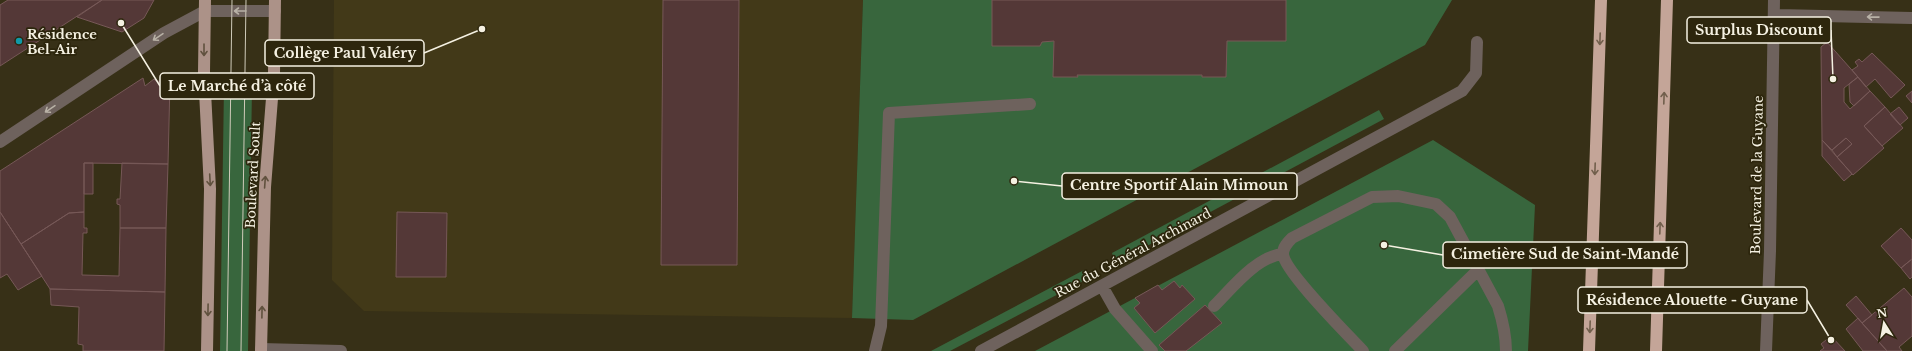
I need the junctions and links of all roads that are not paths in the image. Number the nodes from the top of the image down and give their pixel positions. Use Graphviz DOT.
graph roads {
  1 [pos="1601,0"];
  2 [pos="1666,0"];
  3 [pos="1774,0"];
  4 [pos="204,6"];
  5 [pos="275,6"];
  6 [pos="1774,15"];
  7 [pos="1912,18"];
  8 [pos="1477,42"];
  9 [pos="1030,104"];
  10 [pos="0,142"];
  11 [pos="1283,254"];
  12 [pos="1478,270"];
  13 [pos="1102,286"];
  14 [pos="1214,306"];
  15 [pos="261,350"];
  16 [pos="207,351"];
  17 [pos="341,351"];
  18 [pos="875,351"];
  19 [pos="981,351"];
  20 [pos="1152,351"];
  21 [pos="1363,351"];
  22 [pos="1395,351"];
  23 [pos="1506,351"];
  24 [pos="1589,351"];
  25 [pos="1656,351"];
  26 [pos="1766,351"];
  1 -- 24 [label="highway, one-way"];
  25 -- 2 [label="highway, one-way"];
  3 -- 6 [label="street, Boulevard de la Guyane"];
  5 -- 4 [label="street, one-way"];
  4 -- 10 [label="street, one-way"];
  4 -- 16 [label="main road, one-way"];
  15 -- 5 [label="main road, Boulevard Soult, one-way"];
  7 -- 6 [label="street, one-way"];
  6 -- 26 [label="street, Boulevard de la Guyane"];
  8 -- 13 [label="street, Rue du Général Archinard"];
  9 -- 18 [label="street"];
  11 -- 12 [label="street"];
  11 -- 14 [label="street"];
  11 -- 21 [label="street"];
  12 -- 22 [label="street"];
  12 -- 23 [label="street"];
  13 -- 19 [label="street, Rue du Général Archinard"];
  13 -- 20 [label="street"];
  15 -- 17 [label="street"];
}
